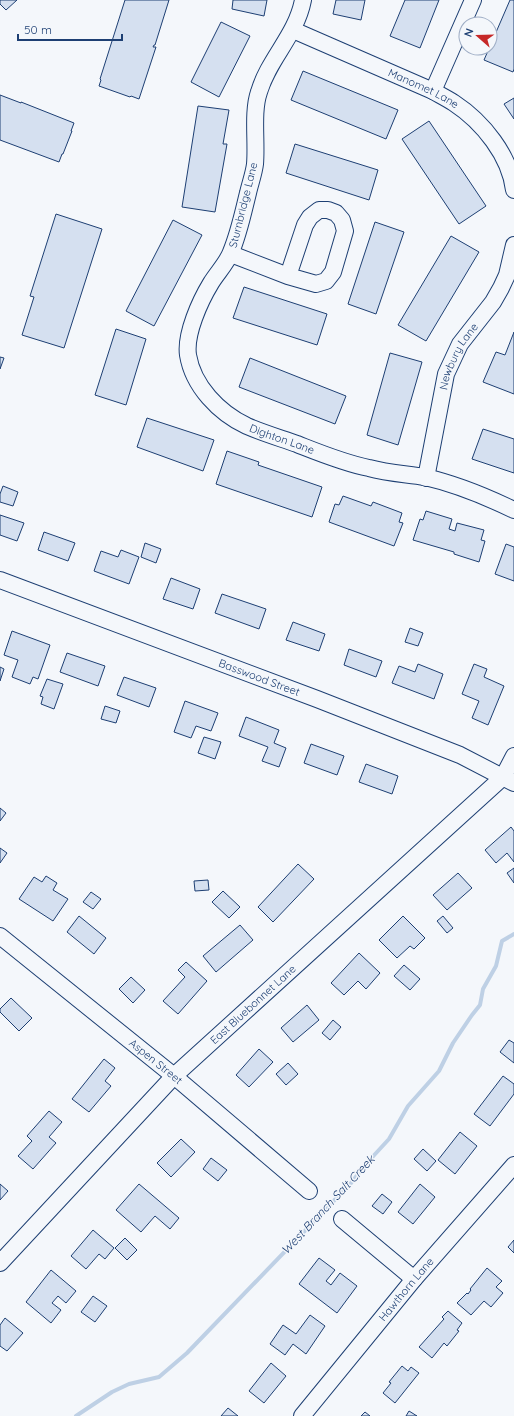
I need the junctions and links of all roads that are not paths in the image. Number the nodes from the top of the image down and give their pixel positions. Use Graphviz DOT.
graph roads {
  1 [pos="303,0"];
  2 [pos="473,0"];
  3 [pos="293,30"];
  4 [pos="433,91"];
  5 [pos="514,183"];
  6 [pos="514,245"];
  7 [pos="231,254"];
  8 [pos="288,276"];
  9 [pos="426,478"];
  10 [pos="514,510"];
  11 [pos="0,580"];
  12 [pos="514,756"];
  13 [pos="508,780"];
  14 [pos="0,936"];
  15 [pos="174,1076"];
  16 [pos="514,1165"];
  17 [pos="309,1191"];
  18 [pos="342,1219"];
  19 [pos="0,1263"];
  20 [pos="414,1279"];
  21 [pos="302,1416"];
  1 -- 3 [label="street, Sturnbridge Lane"];
  2 -- 4 [label="street"];
  3 -- 4 [label="street, Manomet Lane"];
  3 -- 7 [label="street, Sturnbridge Lane"];
  4 -- 5 [label="street, Manomet Lane"];
  6 -- 9 [label="street, Newbury Lane"];
  7 -- 8 [label="street"];
  7 -- 9 [label="street, Dighton Lane"];
  8 -- 8 [label="street"];
  9 -- 10 [label="street, Dighton Lane"];
  11 -- 13 [label="street, Basswood Street"];
  12 -- 13 [label="street, East Bluebonnet Lane"];
  13 -- 15 [label="street, East Bluebonnet Lane"];
  14 -- 15 [label="street, Aspen Street"];
  15 -- 17 [label="street, Aspen Street"];
  15 -- 19 [label="street, East Bluebonnet Lane"];
  16 -- 20 [label="street, Hawthorn Lane"];
  18 -- 20 [label="street"];
  20 -- 21 [label="street, Hawthorn Lane"];
}
